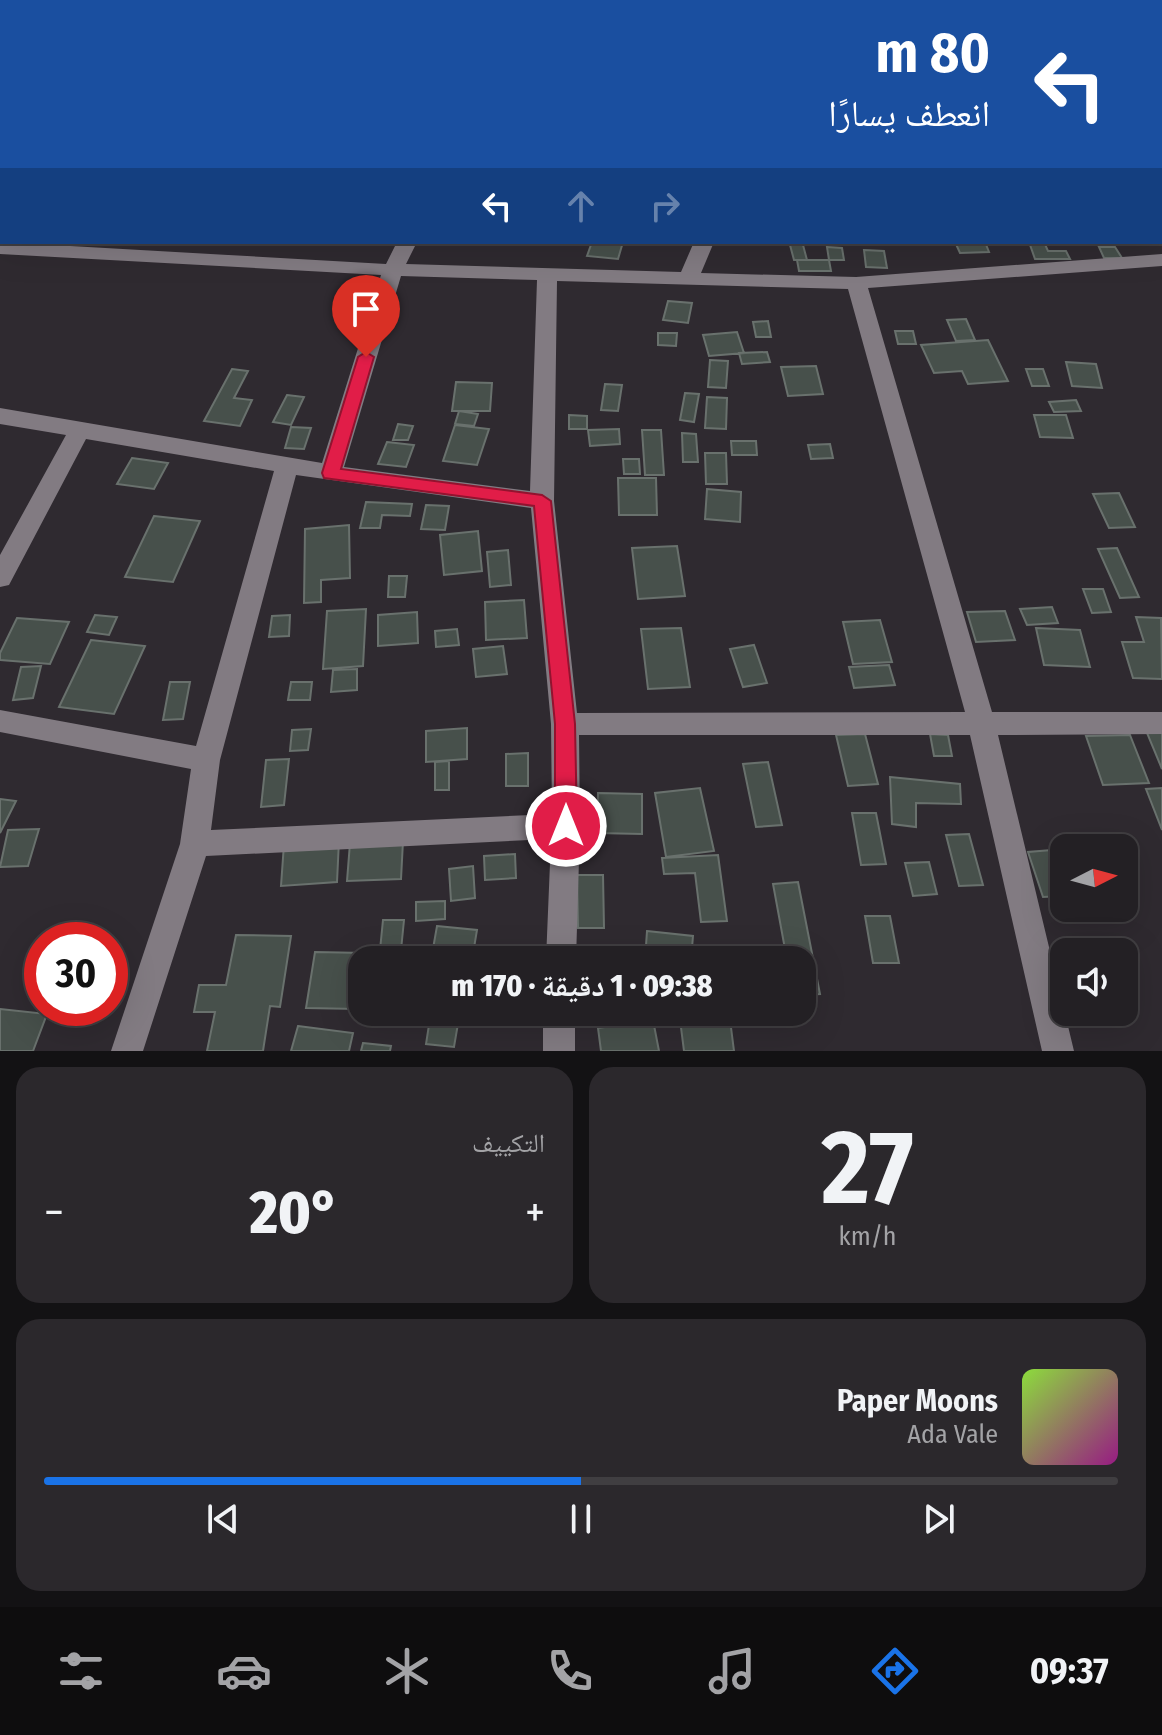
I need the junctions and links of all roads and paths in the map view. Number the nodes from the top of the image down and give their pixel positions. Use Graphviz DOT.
graph roads {
  1 [pos="1108,0"];
  2 [pos="1162,0"];
  3 [pos="406,244"];
  4 [pos="703,244"];
  5 [pos="0,248"];
  6 [pos="1162,260"];
  7 [pos="393,270"];
  8 [pos="547,275"];
  9 [pos="688,280"];
  10 [pos="856,283"];
  11 [pos="0,416"];
  12 [pos="80,429"];
  13 [pos="287,466"];
  14 [pos="331,473"];
  15 [pos="542,501"];
  16 [pos="0,578"];
  17 [pos="0,721"];
  18 [pos="981,722"];
  19 [pos="1162,723"];
  20 [pos="565,724"];
  21 [pos="206,760"];
  22 [pos="566,826"];
  23 [pos="195,844"];
  24 [pos="562,946"];
  25 [pos="559,1026"];
  26 [pos="127,1051"];
  27 [pos="559,1051"];
  28 [pos="1058,1051"];
  1 -- 2 [label="street"];
  3 -- 7 [label="street"];
  4 -- 9 [label="street"];
  5 -- 7 [label="street"];
  6 -- 10 [label="street"];
  7 -- 8 [label="street"];
  7 -- 14 [label="street"];
  8 -- 9 [label="street"];
  8 -- 15 [label="street"];
  9 -- 10 [label="street"];
  10 -- 18 [label="street"];
  11 -- 12 [label="street"];
  12 -- 13 [label="street"];
  12 -- 16 [label="street"];
  13 -- 14 [label="street"];
  13 -- 21 [label="street"];
  14 -- 15 [label="street"];
  15 -- 20 [label="street"];
  17 -- 21 [label="street"];
  18 -- 19 [label="street"];
  18 -- 20 [label="street"];
  18 -- 28 [label="street"];
  20 -- 22 [label="street"];
  21 -- 23 [label="street"];
  22 -- 23 [label="street"];
  22 -- 24 [label="street"];
  23 -- 26 [label="street"];
  25 -- 27 [label="street"];
}
